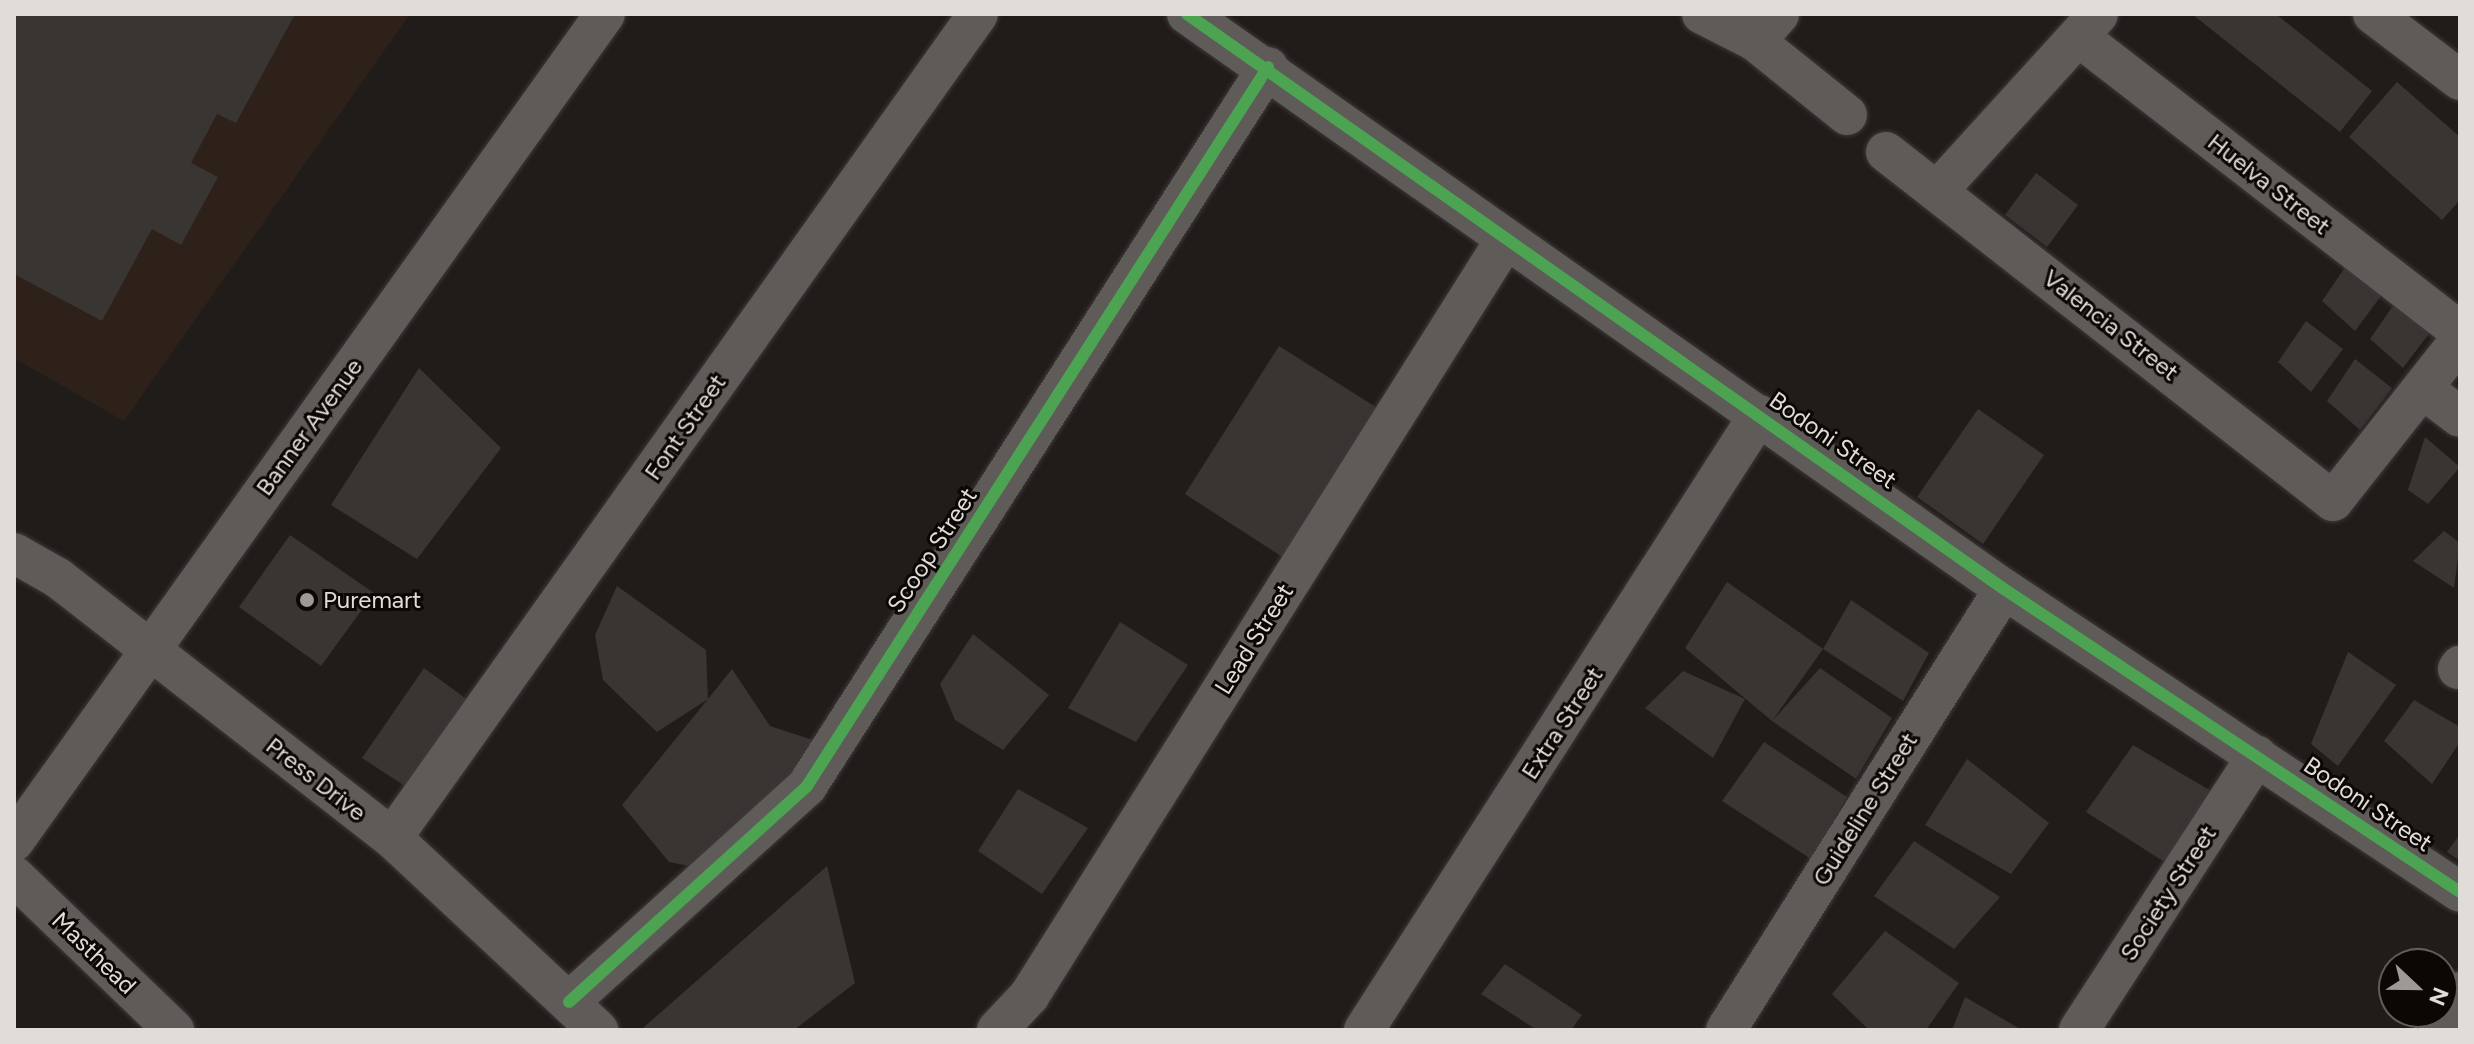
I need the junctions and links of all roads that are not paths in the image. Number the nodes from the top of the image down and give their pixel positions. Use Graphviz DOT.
graph roads {
  1 [pos="605,14"];
  2 [pos="978,14"];
  3 [pos="1187,14"];
  4 [pos="1702,14"];
  5 [pos="2373,14"];
  6 [pos="2088,25"];
  7 [pos="1767,28"];
  8 [pos="1268,67"];
  9 [pos="2460,80"];
  10 [pos="1847,115"];
  11 [pos="1886,152"];
  12 [pos="1939,189"];
  13 [pos="1504,242"];
  14 [pos="2460,332"];
  15 [pos="2460,340"];
  16 [pos="2423,389"];
  17 [pos="1759,415"];
  18 [pos="2460,417"];
  19 [pos="14,553"];
  20 [pos="2004,589"];
  21 [pos="150,648"];
  22 [pos="2257,756"];
  23 [pos="392,838"];
  24 [pos="14,841"];
  25 [pos="14,876"];
  26 [pos="2460,892"];
  27 [pos="2460,992"];
  28 [pos="569,1002"];
  29 [pos="174,1030"];
  30 [pos="598,1030"];
  31 [pos="997,1030"];
  32 [pos="1364,1030"];
  33 [pos="1726,1030"];
  34 [pos="2079,1030"];
  35 [pos="2436,1030"];
  1 -- 21 [label="street, Banner Avenue"];
  2 -- 23 [label="street, Font Street"];
  3 -- 8 [label="street, Bodoni Street"];
  4 -- 7 [label="street"];
  5 -- 9 [label="street"];
  6 -- 12 [label="street"];
  6 -- 14 [label="street, Huelva Street"];
  7 -- 10 [label="street"];
  8 -- 13 [label="street, Bodoni Street"];
  8 -- 28 [label="street, Scoop Street"];
  11 -- 12 [label="street, Valencia Street"];
  12 -- 16 [label="street, Valencia Street"];
  13 -- 17 [label="street, Bodoni Street"];
  13 -- 31 [label="street, Lead Street"];
  15 -- 16 [label="street"];
  16 -- 18 [label="street"];
  17 -- 20 [label="street, Bodoni Street"];
  17 -- 32 [label="street, Extra Street"];
  19 -- 21 [label="street, Press Drive"];
  20 -- 22 [label="street, Bodoni Street"];
  20 -- 33 [label="street, Guideline Street"];
  21 -- 23 [label="street, Press Drive"];
  21 -- 24 [label="street, Banner Avenue"];
  22 -- 26 [label="street, Bodoni Street"];
  22 -- 34 [label="street, Society Street"];
  23 -- 28 [label="street, Press Drive"];
  25 -- 29 [label="street, Masthead"];
  27 -- 35 [label="street"];
  28 -- 30 [label="street, Press Drive"];
}
